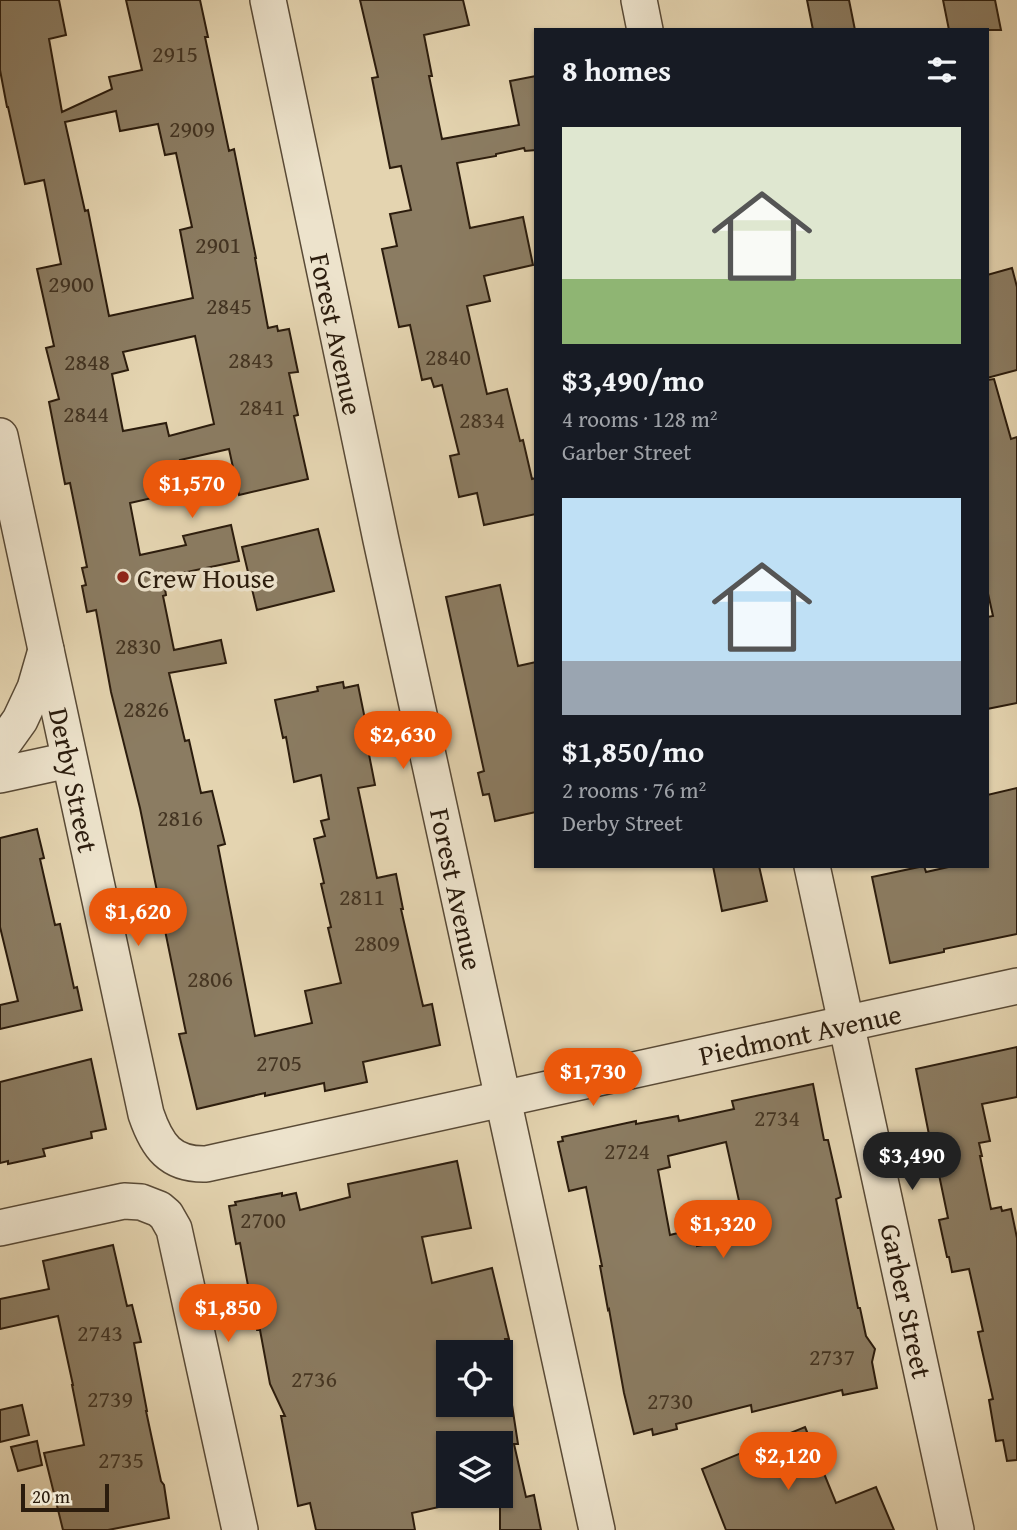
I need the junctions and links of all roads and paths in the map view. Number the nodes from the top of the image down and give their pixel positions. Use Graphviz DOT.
graph roads {
  1 [pos="268,0"];
  2 [pos="639,0"];
  3 [pos="645,28"];
  4 [pos="0,436"];
  5 [pos="46,650"];
  6 [pos="0,748"];
  7 [pos="69,760"];
  8 [pos="0,775"];
  9 [pos="812,868"];
  10 [pos="1017,986"];
  11 [pos="846,1025"];
  12 [pos="504,1099"];
  13 [pos="173,1157"];
  14 [pos="0,1228"];
  15 [pos="240,1530"];
  16 [pos="597,1530"];
  17 [pos="956,1530"];
  1 -- 12 [label="street, Forest Avenue"];
  2 -- 3 [label="street"];
  4 -- 5 [label="street, Derby Street"];
  5 -- 6 [label="street"];
  5 -- 7 [label="street, Derby Street"];
  7 -- 8 [label="street"];
  7 -- 13 [label="street, Derby Street"];
  9 -- 11 [label="street, Garber Street"];
  10 -- 11 [label="street, Piedmont Avenue"];
  11 -- 12 [label="street, Piedmont Avenue"];
  11 -- 17 [label="street, Garber Street"];
  12 -- 13 [label="street, Piedmont Avenue"];
  12 -- 16 [label="street, Forest Avenue"];
  14 -- 15 [label="street"];
}
